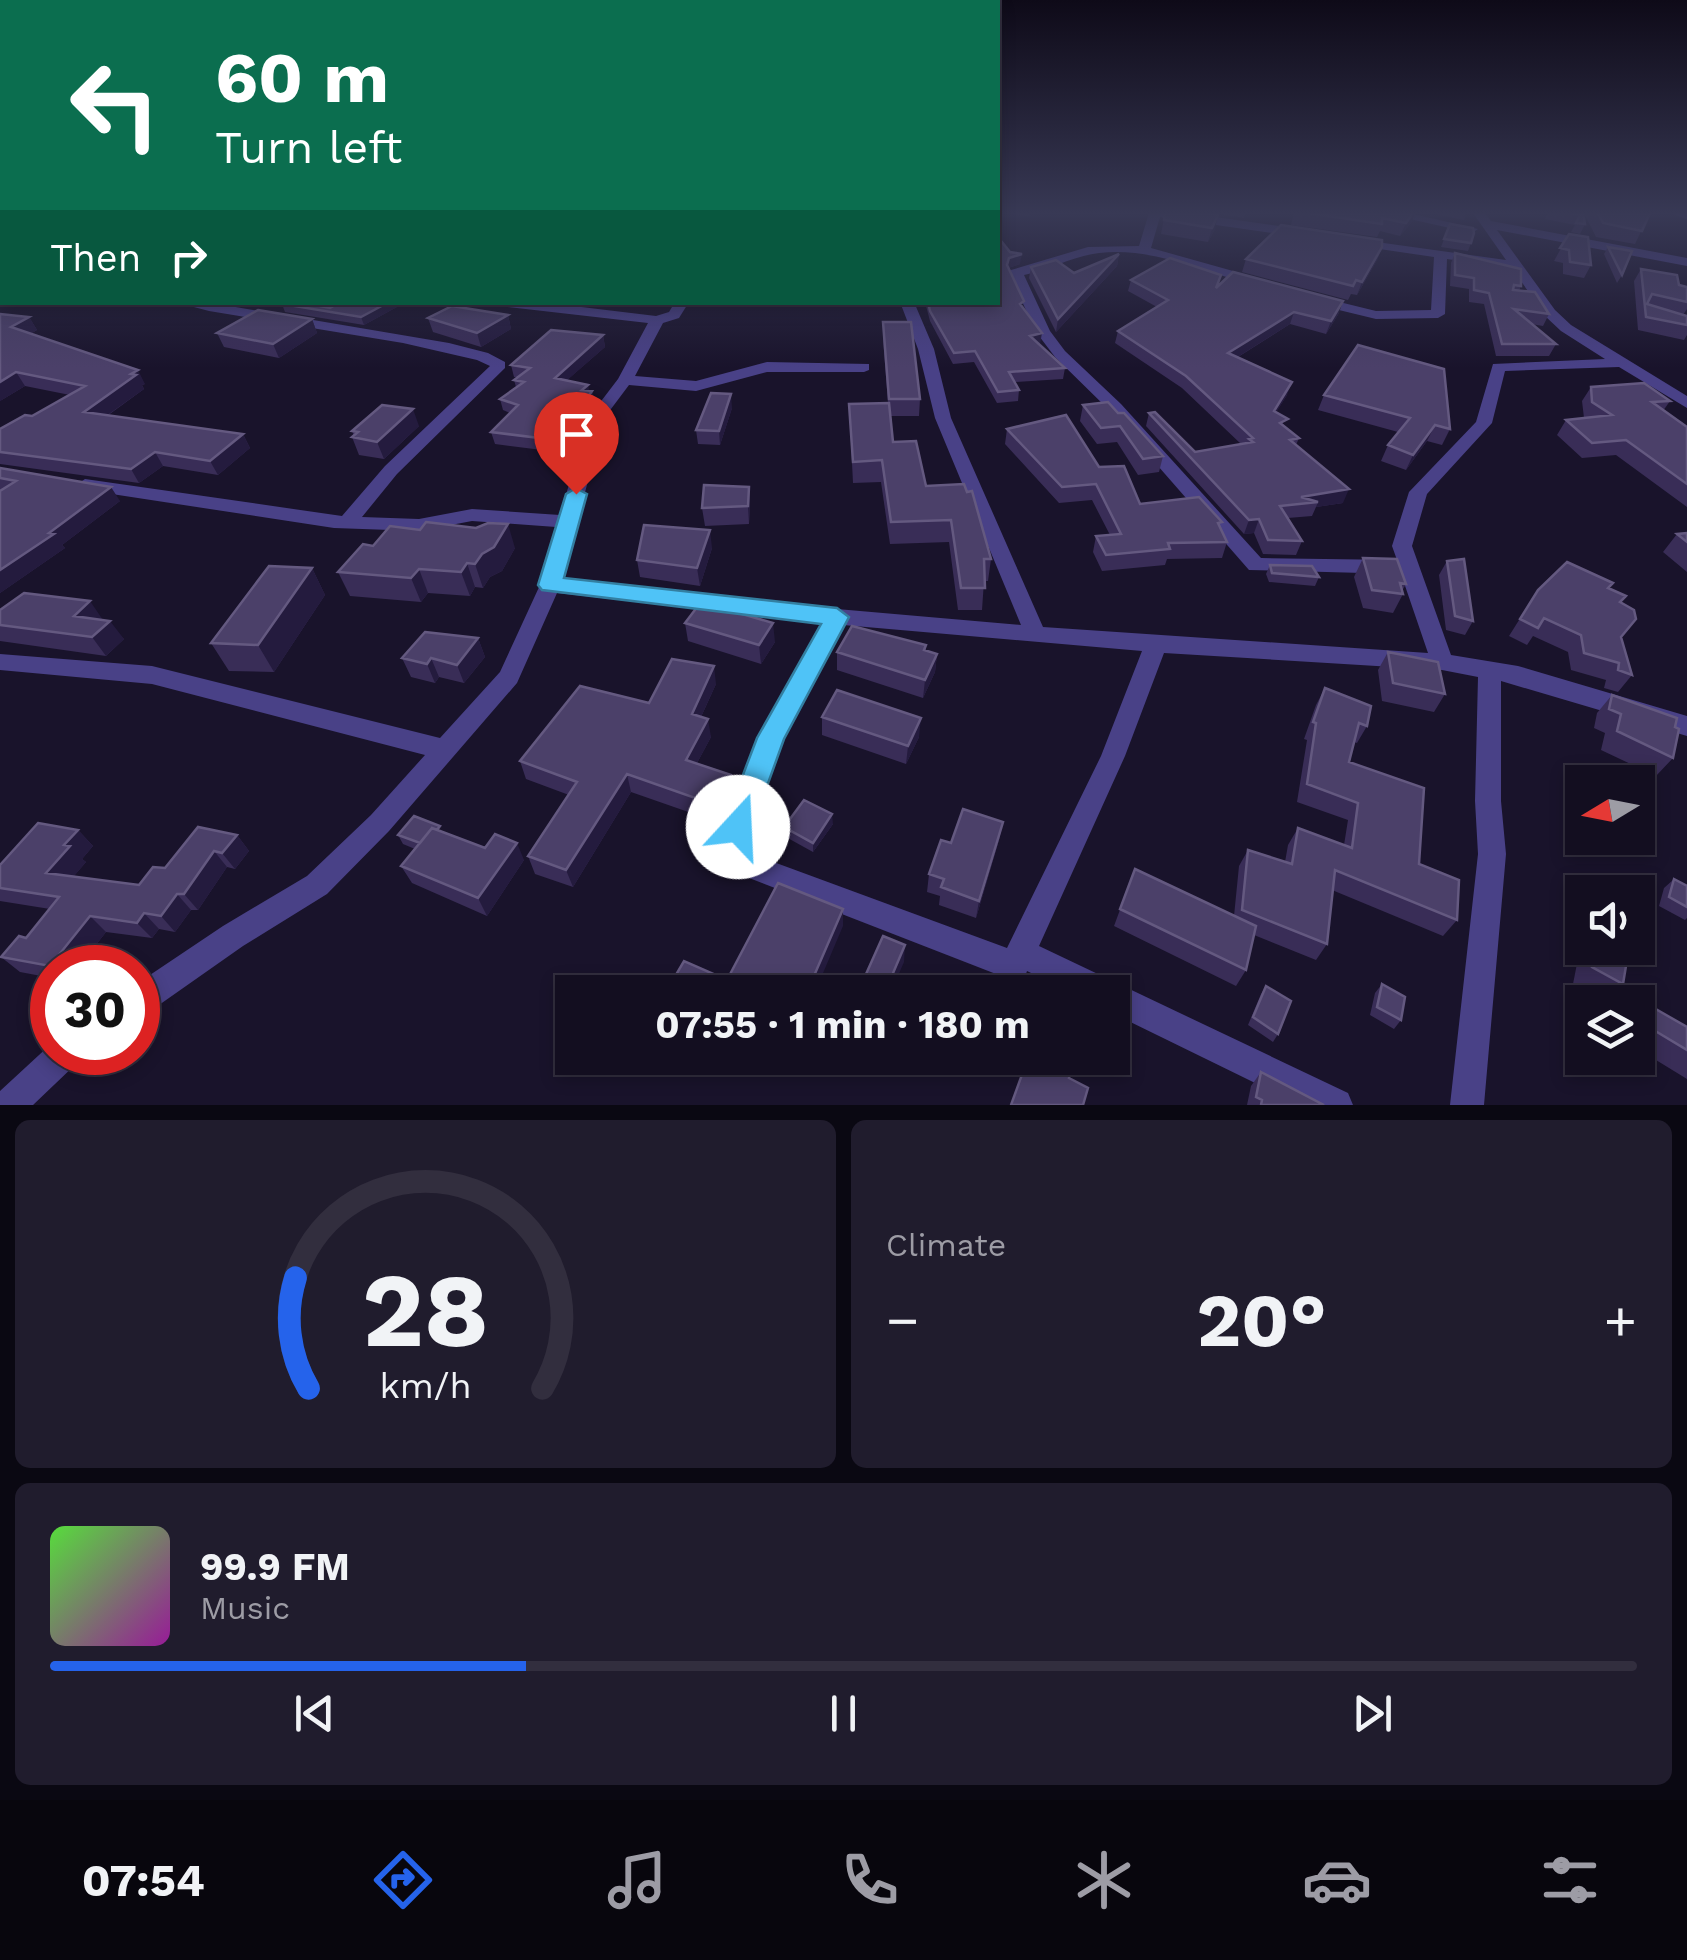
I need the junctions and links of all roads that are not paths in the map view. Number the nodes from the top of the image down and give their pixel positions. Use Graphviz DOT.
graph roads {
  1 [pos="1051,265"];
  2 [pos="1192,265"];
  3 [pos="1441,265"];
  4 [pos="1515,265"];
  5 [pos="1276,288"];
  6 [pos="1292,293"];
  7 [pos="199,305"];
  8 [pos="525,305"];
  9 [pos="680,305"];
  10 [pos="909,305"];
  11 [pos="657,320"];
  12 [pos="1617,362"];
  13 [pos="864,367"];
  14 [pos="624,380"];
  15 [pos="1687,404"];
  16 [pos="58,481"];
  17 [pos="570,522"];
  18 [pos="347,523"];
  19 [pos="1411,567"];
  20 [pos="550,585"];
  21 [pos="837,617"];
  22 [pos="1035,632"];
  23 [pos="1156,644"];
  24 [pos="0,662"];
  25 [pos="1442,662"];
  26 [pos="1490,670"];
  27 [pos="1687,726"];
  28 [pos="446,750"];
  29 [pos="1020,953"];
  30 [pos="1066,975"];
  31 [pos="160,986"];
  32 [pos="1130,1007"];
  33 [pos="41,1075"];
  34 [pos="9,1105"];
  35 [pos="1336,1105"];
  36 [pos="1467,1105"];
  1 -- 19 [label="street"];
  2 -- 5 [label="street"];
  3 -- 6 [label="street"];
  4 -- 12 [label="street"];
  7 -- 18 [label="street"];
  8 -- 11 [label="street"];
  9 -- 11 [label="street"];
  10 -- 22 [label="street"];
  11 -- 14 [label="street"];
  12 -- 15 [label="street"];
  12 -- 19 [label="street"];
  13 -- 14 [label="street"];
  14 -- 17 [label="street"];
  16 -- 18 [label="street"];
  17 -- 18 [label="street"];
  17 -- 20 [label="street"];
  19 -- 25 [label="street"];
  20 -- 21 [label="street"];
  20 -- 28 [label="street"];
  21 -- 22 [label="street"];
  21 -- 29 [label="street"];
  22 -- 23 [label="street"];
  23 -- 25 [label="street"];
  23 -- 29 [label="street"];
  24 -- 28 [label="street"];
  25 -- 26 [label="street"];
  26 -- 27 [label="street"];
  26 -- 36 [label="street"];
  28 -- 31 [label="street"];
  29 -- 30 [label="street"];
  32 -- 35 [label="street"];
  33 -- 34 [label="street"];
}
